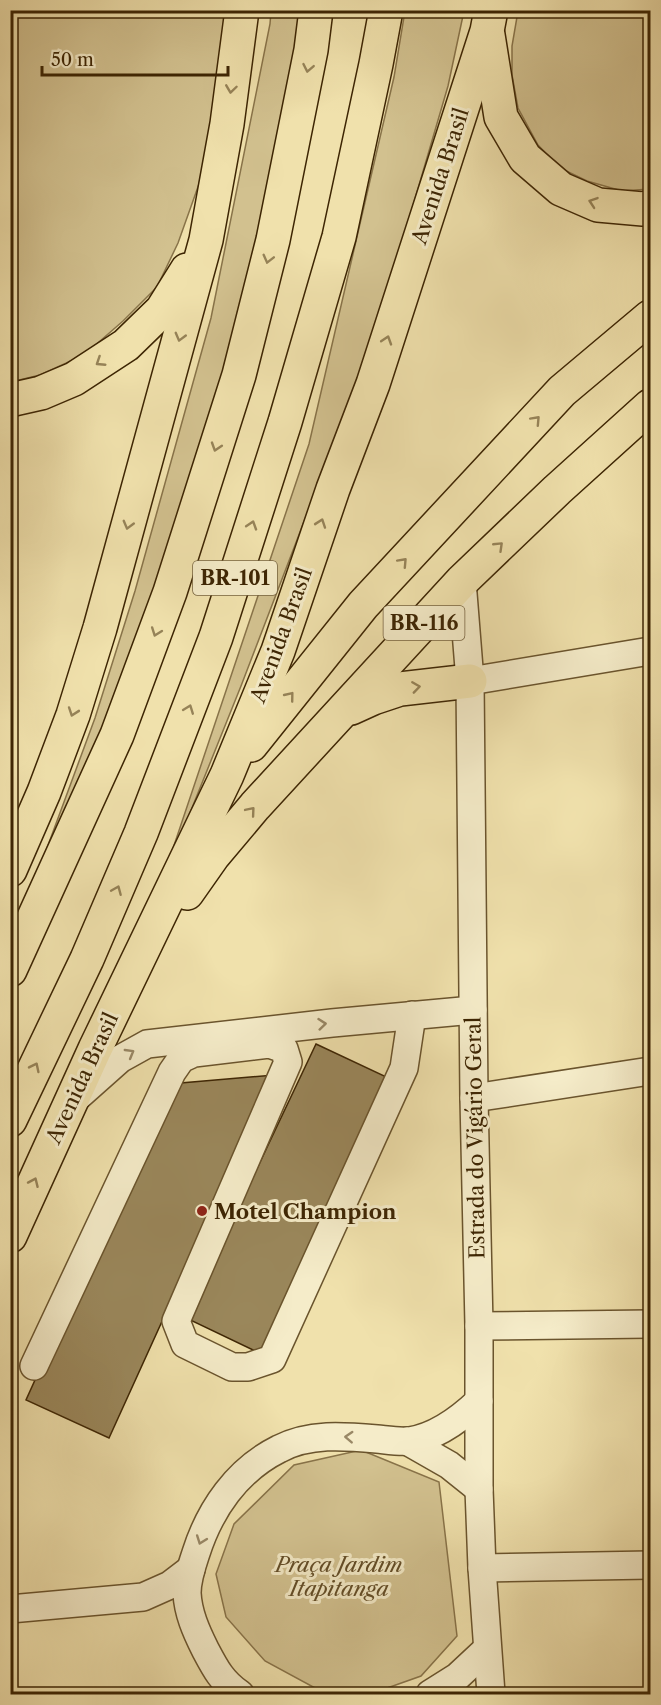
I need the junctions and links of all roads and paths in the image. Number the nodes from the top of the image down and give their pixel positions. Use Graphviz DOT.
graph roads {
  1 [pos="242,10"];
  2 [pos="316,10"];
  3 [pos="386,10"];
  4 [pos="489,20"];
  5 [pos="651,207"];
  6 [pos="206,240"];
  7 [pos="651,317"];
  8 [pos="10,400"];
  9 [pos="651,406"];
  10 [pos="462,581"];
  11 [pos="651,651"];
  12 [pos="470,681"];
  13 [pos="341,713"];
  14 [pos="227,775"];
  15 [pos="10,870"];
  16 [pos="135,965"];
  17 [pos="10,970"];
  18 [pos="473,1010"];
  19 [pos="412,1015"];
  20 [pos="651,1071"];
  21 [pos="474,1098"];
  22 [pos="70,1104"];
  23 [pos="10,1120"];
  24 [pos="10,1236"];
  25 [pos="651,1324"];
  26 [pos="479,1326"];
  27 [pos="34,1366"];
  28 [pos="479,1401"];
  29 [pos="407,1441"];
  30 [pos="479,1489"];
  31 [pos="651,1565"];
  32 [pos="482,1568"];
  33 [pos="191,1569"];
  34 [pos="143,1598"];
  35 [pos="10,1609"];
  36 [pos="192,1622"];
  37 [pos="487,1649"];
  38 [pos="225,1690"];
  39 [pos="430,1695"];
  40 [pos="490,1695"];
  1 -- 6 [label="highway, one-way"];
  2 -- 17 [label="highway, BR-101, one-way"];
  23 -- 3 [label="highway, BR-101, one-way"];
  5 -- 4 [label="highway, one-way"];
  14 -- 4 [label="highway, Avenida Brasil / BR-101, one-way"];
  6 -- 8 [label="highway, one-way"];
  6 -- 15 [label="highway, one-way"];
  14 -- 7 [label="highway, BR-116, one-way"];
  10 -- 9 [label="highway, BR-116, one-way"];
  10 -- 12 [label="street, Estrada do Vigário Geral"];
  10 -- 13 [label="highway, BR-116"];
  11 -- 12 [label="street"];
  13 -- 12 [label="highway, one-way"];
  12 -- 18 [label="street, Estrada do Vigário Geral"];
  16 -- 13 [label="highway, BR-116, one-way"];
  14 -- 16 [label="highway, Avenida Brasil / BR-101"];
  16 -- 22 [label="highway, Avenida Brasil / BR-101"];
  18 -- 19 [label="street"];
  18 -- 21 [label="street, Estrada do Vigário Geral"];
  22 -- 19 [label="street, one-way"];
  19 -- 27 [label="street"];
  20 -- 21 [label="street"];
  21 -- 26 [label="street, Estrada do Vigário Geral"];
  24 -- 22 [label="highway, Avenida Brasil / BR-101, one-way"];
  25 -- 26 [label="street"];
  26 -- 28 [label="street, Estrada do Vigário Geral"];
  28 -- 29 [label="street"];
  28 -- 30 [label="street, Estrada do Vigário Geral"];
  29 -- 30 [label="street"];
  29 -- 33 [label="street, one-way"];
  30 -- 32 [label="street, Estrada do Vigário Geral"];
  31 -- 32 [label="street"];
  32 -- 37 [label="street, Estrada do Vigário Geral"];
  33 -- 34 [label="street"];
  33 -- 36 [label="street"];
  34 -- 35 [label="street"];
  34 -- 36 [label="street"];
  36 -- 38 [label="street"];
  37 -- 39 [label="street"];
  37 -- 40 [label="street, Estrada do Vigário Geral"];
}
